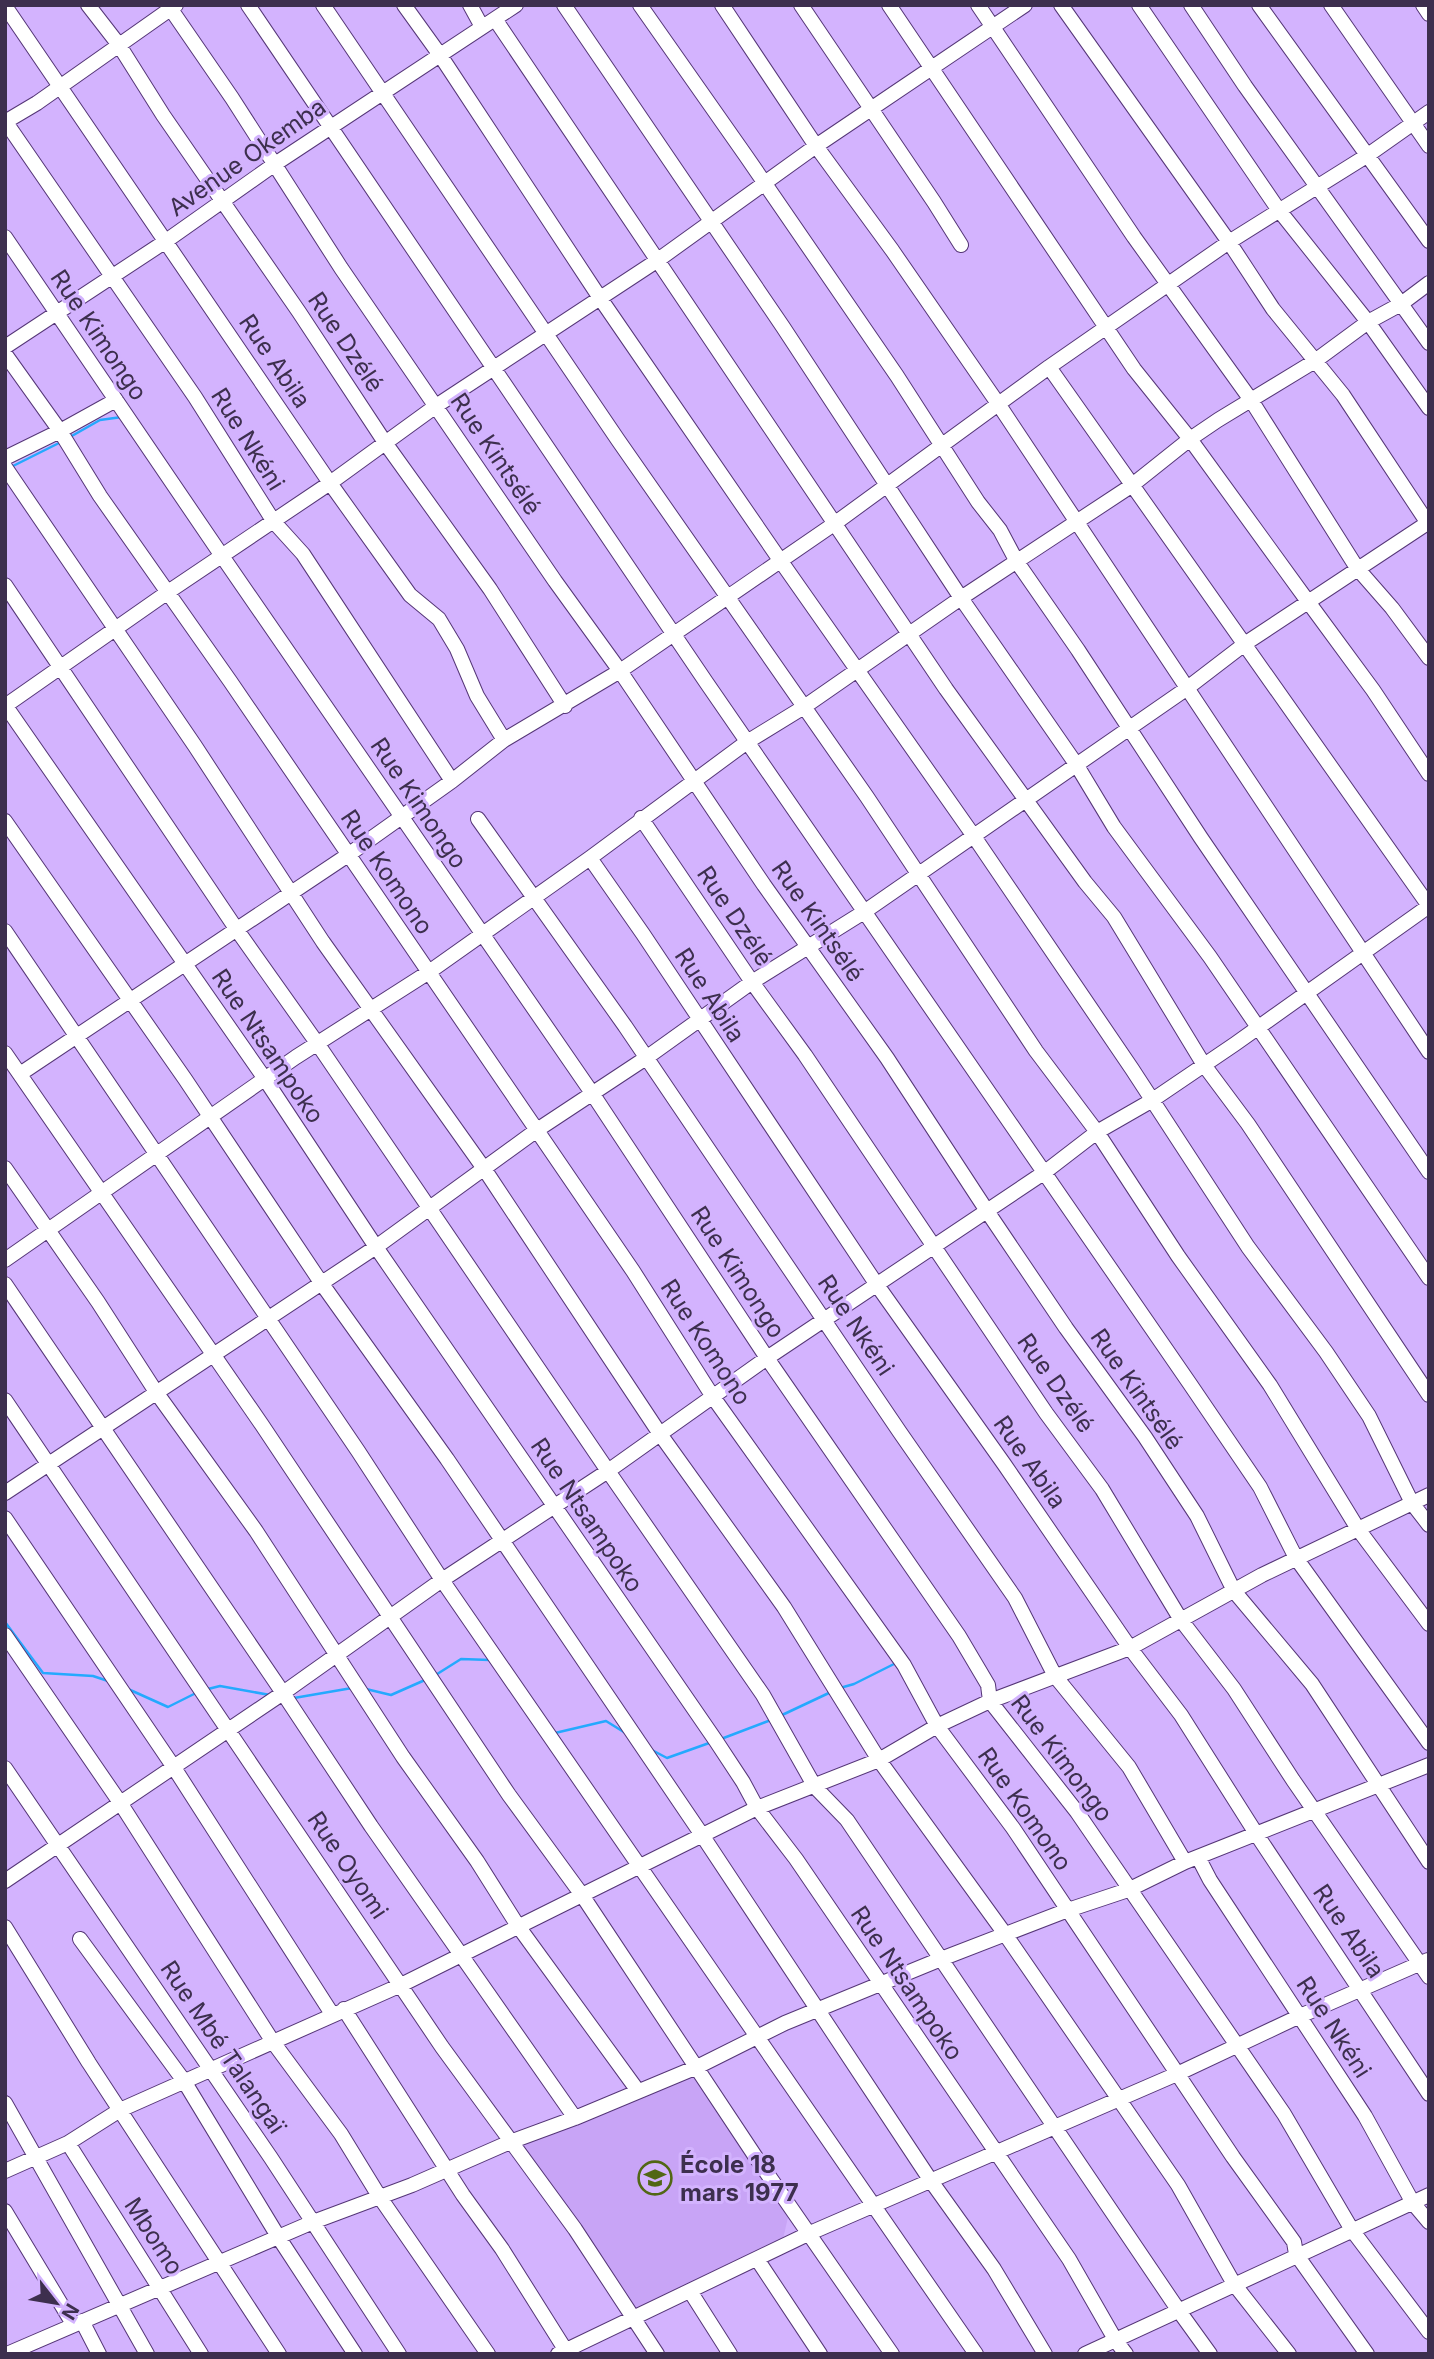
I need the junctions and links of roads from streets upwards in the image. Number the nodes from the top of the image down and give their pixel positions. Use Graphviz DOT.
graph roads {
  1 [pos="88,5"];
  2 [pos="247,5"];
  3 [pos="323,5"];
  4 [pos="404,5"];
  5 [pos="470,5"];
  6 [pos="516,5"];
  7 [pos="564,5"];
  8 [pos="640,5"];
  9 [pos="722,5"];
  10 [pos="801,5"];
  11 [pos="889,5"];
  12 [pos="978,5"];
  13 [pos="1025,5"];
  14 [pos="1060,5"];
  15 [pos="1139,5"];
  16 [pos="1191,5"];
  17 [pos="1259,5"];
  18 [pos="1332,5"];
  19 [pos="1423,5"];
  20 [pos="5,6"];
  21 [pos="171,6"];
  22 [pos="1429,14"];
  23 [pos="488,23"];
  24 [pos="992,27"];
  25 [pos="119,45"];
  26 [pos="440,55"];
  27 [pos="931,69"];
  28 [pos="61,86"];
  29 [pos="382,94"];
  30 [pos="871,110"];
  31 [pos="1429,112"];
  32 [pos="5,121"];
  33 [pos="1413,124"];
  34 [pos="329,129"];
  35 [pos="816,146"];
  36 [pos="1429,146"];
  37 [pos="1368,155"];
  38 [pos="275,164"];
  39 [pos="765,184"];
  40 [pos="1317,188"];
  41 [pos="221,202"];
  42 [pos="1278,209"];
  43 [pos="710,222"];
  44 [pos="5,237"];
  45 [pos="166,241"];
  46 [pos="1429,241"];
  47 [pos="1229,242"];
  48 [pos="961,245"];
  49 [pos="657,260"];
  50 [pos="111,278"];
  51 [pos="1168,284"];
  52 [pos="1429,284"];
  53 [pos="600,298"];
  54 [pos="1401,304"];
  55 [pos="57,313"];
  56 [pos="1368,322"];
  57 [pos="1107,329"];
  58 [pos="545,333"];
  59 [pos="1429,343"];
  60 [pos="5,347"];
  61 [pos="5,354"];
  62 [pos="1315,361"];
  63 [pos="493,367"];
  64 [pos="1049,367"];
  65 [pos="116,400"];
  66 [pos="1251,400"];
  67 [pos="999,405"];
  68 [pos="436,406"];
  69 [pos="1429,408"];
  70 [pos="60,431"];
  71 [pos="1189,439"];
  72 [pos="386,444"];
  73 [pos="942,446"];
  74 [pos="5,458"];
  75 [pos="5,467"];
  76 [pos="330,483"];
  77 [pos="1131,486"];
  78 [pos="886,487"];
  79 [pos="274,522"];
  80 [pos="1076,522"];
  81 [pos="1428,523"];
  82 [pos="834,524"];
  83 [pos="222,556"];
  84 [pos="780,560"];
  85 [pos="1017,562"];
  86 [pos="1357,568"];
  87 [pos="5,585"];
  88 [pos="168,592"];
  89 [pos="727,597"];
  90 [pos="961,598"];
  91 [pos="1309,603"];
  92 [pos="114,630"];
  93 [pos="673,634"];
  94 [pos="909,634"];
  95 [pos="1246,643"];
  96 [pos="1429,658"];
  97 [pos="60,668"];
  98 [pos="859,670"];
  99 [pos="620,671"];
  100 [pos="1186,689"];
  101 [pos="5,706"];
  102 [pos="565,706"];
  103 [pos="804,707"];
  104 [pos="1128,728"];
  105 [pos="504,740"];
  106 [pos="747,742"];
  107 [pos="1076,764"];
  108 [pos="1429,774"];
  109 [pos="452,781"];
  110 [pos="693,781"];
  111 [pos="1026,799"];
  112 [pos="401,816"];
  113 [pos="642,818"];
  114 [pos="478,819"];
  115 [pos="5,821"];
  116 [pos="973,835"];
  117 [pos="348,855"];
  118 [pos="590,858"];
  119 [pos="918,875"];
  120 [pos="292,893"];
  121 [pos="533,897"];
  122 [pos="1429,906"];
  123 [pos="864,912"];
  124 [pos="237,930"];
  125 [pos="5,931"];
  126 [pos="481,934"];
  127 [pos="808,946"];
  128 [pos="1362,953"];
  129 [pos="185,965"];
  130 [pos="429,972"];
  131 [pos="752,982"];
  132 [pos="1308,993"];
  133 [pos="131,1001"];
  134 [pos="371,1009"];
  135 [pos="700,1020"];
  136 [pos="1258,1027"];
  137 [pos="77,1037"];
  138 [pos="317,1043"];
  139 [pos="1429,1052"];
  140 [pos="5,1053"];
  141 [pos="646,1058"];
  142 [pos="1204,1065"];
  143 [pos="20,1074"];
  144 [pos="265,1079"];
  145 [pos="592,1093"];
  146 [pos="1151,1101"];
  147 [pos="211,1118"];
  148 [pos="537,1130"];
  149 [pos="1097,1132"];
  150 [pos="157,1156"];
  151 [pos="5,1168"];
  152 [pos="485,1170"];
  153 [pos="1045,1172"];
  154 [pos="1429,1172"];
  155 [pos="102,1194"];
  156 [pos="431,1209"];
  157 [pos="987,1211"];
  158 [pos="48,1231"];
  159 [pos="376,1247"];
  160 [pos="935,1247"];
  161 [pos="5,1260"];
  162 [pos="1429,1278"];
  163 [pos="5,1284"];
  164 [pos="322,1284"];
  165 [pos="877,1285"];
  166 [pos="268,1319"];
  167 [pos="825,1320"];
  168 [pos="212,1355"];
  169 [pos="767,1358"];
  170 [pos="156,1392"];
  171 [pos="1429,1395"];
  172 [pos="713,1396"];
  173 [pos="5,1400"];
  174 [pos="104,1428"];
  175 [pos="660,1434"];
  176 [pos="50,1464"];
  177 [pos="608,1471"];
  178 [pos="5,1493"];
  179 [pos="1429,1495"];
  180 [pos="1412,1503"];
  181 [pos="553,1506"];
  182 [pos="5,1518"];
  183 [pos="1429,1525"];
  184 [pos="1358,1529"];
  185 [pos="500,1542"];
  186 [pos="1296,1558"];
  187 [pos="442,1580"];
  188 [pos="1234,1591"];
  189 [pos="390,1616"];
  190 [pos="1181,1620"];
  191 [pos="1429,1624"];
  192 [pos="5,1635"];
  193 [pos="1130,1648"];
  194 [pos="338,1655"];
  195 [pos="1055,1676"];
  196 [pos="283,1693"];
  197 [pos="990,1701"];
  198 [pos="937,1726"];
  199 [pos="229,1729"];
  200 [pos="1429,1743"];
  201 [pos="879,1760"];
  202 [pos="1429,1765"];
  203 [pos="173,1766"];
  204 [pos="5,1768"];
  205 [pos="815,1787"];
  206 [pos="1378,1787"];
  207 [pos="121,1804"];
  208 [pos="757,1808"];
  209 [pos="1315,1810"];
  210 [pos="702,1835"];
  211 [pos="1257,1835"];
  212 [pos="58,1844"];
  213 [pos="1192,1860"];
  214 [pos="1429,1862"];
  215 [pos="639,1866"];
  216 [pos="5,1881"];
  217 [pos="1128,1890"];
  218 [pos="582,1895"];
  219 [pos="1068,1910"];
  220 [pos="518,1926"];
  221 [pos="5,1927"];
  222 [pos="1005,1934"];
  223 [pos="80,1939"];
  224 [pos="459,1954"];
  225 [pos="941,1959"];
  226 [pos="1426,1967"];
  227 [pos="401,1985"];
  228 [pos="880,1985"];
  229 [pos="1360,1989"];
  230 [pos="817,2011"];
  231 [pos="338,2012"];
  232 [pos="1300,2015"];
  233 [pos="757,2037"];
  234 [pos="273,2042"];
  235 [pos="1237,2047"];
  236 [pos="697,2067"];
  237 [pos="210,2068"];
  238 [pos="1177,2074"];
  239 [pos="184,2081"];
  240 [pos="638,2091"];
  241 [pos="1429,2094"];
  242 [pos="1119,2098"];
  243 [pos="5,2103"];
  244 [pos="120,2110"];
  245 [pos="575,2118"];
  246 [pos="1054,2127"];
  247 [pos="510,2142"];
  248 [pos="68,2143"];
  249 [pos="994,2152"];
  250 [pos="37,2157"];
  251 [pos="448,2169"];
  252 [pos="5,2171"];
  253 [pos="931,2180"];
  254 [pos="1429,2195"];
  255 [pos="379,2196"];
  256 [pos="1413,2203"];
  257 [pos="873,2207"];
  258 [pos="5,2211"];
  259 [pos="313,2222"];
  260 [pos="1429,2222"];
  261 [pos="1352,2230"];
  262 [pos="810,2233"];
  263 [pos="279,2238"];
  264 [pos="1296,2254"];
  265 [pos="757,2259"];
  266 [pos="220,2263"];
  267 [pos="1234,2284"];
  268 [pos="159,2287"];
  269 [pos="690,2291"];
  270 [pos="119,2305"];
  271 [pos="1179,2311"];
  272 [pos="634,2317"];
  273 [pos="78,2322"];
  274 [pos="1429,2332"];
  275 [pos="1116,2341"];
  276 [pos="564,2353"];
  277 [pos="7,2354"];
  278 [pos="99,2354"];
  279 [pos="147,2354"];
  280 [pos="201,2354"];
  281 [pos="279,2354"];
  282 [pos="355,2354"];
  283 [pos="399,2354"];
  284 [pos="488,2354"];
  285 [pos="657,2354"];
  286 [pos="730,2354"];
  287 [pos="820,2354"];
  288 [pos="892,2354"];
  289 [pos="976,2354"];
  290 [pos="1045,2354"];
  291 [pos="1085,2354"];
  292 [pos="1126,2354"];
  293 [pos="1210,2354"];
  294 [pos="1289,2354"];
  295 [pos="1367,2354"];
  1 -- 25 [label="street, Rue Dzélé"];
  2 -- 34 [label="street"];
  3 -- 29 [label="street"];
  4 -- 26 [label="street"];
  5 -- 23 [label="street"];
  6 -- 23 [label="street, Avenue Okemba"];
  7 -- 43 [label="street"];
  8 -- 39 [label="street"];
  9 -- 35 [label="street"];
  10 -- 30 [label="street"];
  11 -- 27 [label="street"];
  12 -- 24 [label="street"];
  13 -- 24 [label="street"];
  14 -- 47 [label="street"];
  15 -- 42 [label="street"];
  16 -- 40 [label="street"];
  17 -- 37 [label="street"];
  18 -- 33 [label="street"];
  19 -- 22 [label="street"];
  20 -- 28 [label="street, Rue Abila"];
  21 -- 25 [label="street"];
  21 -- 38 [label="street, Rue Kintsélé"];
  23 -- 26 [label="street, Avenue Okemba"];
  23 -- 49 [label="street"];
  24 -- 27 [label="street"];
  24 -- 51 [label="street"];
  25 -- 28 [label="street"];
  25 -- 41 [label="street, Rue Dzélé"];
  26 -- 29 [label="street, Avenue Okemba"];
  26 -- 53 [label="street"];
  27 -- 30 [label="street"];
  27 -- 57 [label="street"];
  28 -- 32 [label="street"];
  28 -- 45 [label="street, Rue Abila"];
  29 -- 34 [label="street, Avenue Okemba"];
  29 -- 58 [label="street"];
  30 -- 35 [label="street"];
  30 -- 48 [label="street"];
  31 -- 33 [label="street"];
  32 -- 50 [label="street, Rue Nkéni"];
  33 -- 36 [label="street"];
  33 -- 37 [label="street"];
  34 -- 38 [label="street, Avenue Okemba"];
  34 -- 63 [label="street"];
  35 -- 39 [label="street"];
  35 -- 67 [label="street"];
  37 -- 40 [label="street"];
  37 -- 46 [label="street"];
  38 -- 41 [label="street, Avenue Okemba"];
  38 -- 68 [label="street, Rue Kintsélé"];
  39 -- 43 [label="street"];
  39 -- 73 [label="street"];
  40 -- 42 [label="street"];
  40 -- 54 [label="street"];
  41 -- 45 [label="street, Avenue Okemba"];
  41 -- 72 [label="street, Rue Dzélé"];
  42 -- 47 [label="street"];
  42 -- 56 [label="street"];
  43 -- 49 [label="street"];
  43 -- 78 [label="street"];
  44 -- 55 [label="street, Rue Kimongo"];
  45 -- 50 [label="street, Avenue Okemba"];
  45 -- 76 [label="street, Rue Abila"];
  47 -- 51 [label="street"];
  47 -- 62 [label="street"];
  49 -- 53 [label="street"];
  49 -- 82 [label="street"];
  50 -- 55 [label="street, Avenue Okemba"];
  50 -- 79 [label="street, Rue Nkéni"];
  51 -- 57 [label="street"];
  51 -- 66 [label="street"];
  52 -- 54 [label="street"];
  53 -- 58 [label="street"];
  53 -- 84 [label="street"];
  54 -- 56 [label="street"];
  54 -- 59 [label="street"];
  55 -- 60 [label="street, Avenue Okemba"];
  55 -- 65 [label="street, Rue Kimongo"];
  56 -- 62 [label="street"];
  56 -- 69 [label="street"];
  57 -- 64 [label="street"];
  57 -- 71 [label="street"];
  58 -- 63 [label="street"];
  58 -- 89 [label="street"];
  61 -- 70 [label="street, Rue Komono"];
  62 -- 66 [label="street"];
  62 -- 81 [label="street"];
  63 -- 68 [label="street"];
  63 -- 93 [label="street"];
  64 -- 67 [label="street"];
  64 -- 77 [label="street"];
  65 -- 70 [label="street"];
  65 -- 83 [label="street, Rue Kimongo"];
  66 -- 71 [label="street"];
  66 -- 86 [label="street"];
  67 -- 73 [label="street"];
  67 -- 80 [label="street"];
  68 -- 72 [label="street"];
  68 -- 99 [label="street, Rue Kintsélé"];
  70 -- 74 [label="street"];
  70 -- 88 [label="street, Rue Komono"];
  71 -- 77 [label="street"];
  71 -- 91 [label="street"];
  72 -- 76 [label="street"];
  72 -- 102 [label="street, Rue Dzélé"];
  73 -- 78 [label="street"];
  73 -- 85 [label="street"];
  75 -- 92 [label="street"];
  76 -- 79 [label="street"];
  76 -- 105 [label="street, Rue Abila"];
  77 -- 80 [label="street"];
  77 -- 95 [label="street"];
  78 -- 82 [label="street"];
  78 -- 90 [label="street"];
  79 -- 83 [label="street"];
  79 -- 109 [label="street, Rue Nkéni"];
  80 -- 85 [label="street"];
  80 -- 100 [label="street"];
  81 -- 86 [label="street"];
  82 -- 84 [label="street"];
  82 -- 94 [label="street"];
  83 -- 88 [label="street"];
  83 -- 112 [label="street, Rue Kimongo"];
  84 -- 89 [label="street"];
  84 -- 98 [label="street"];
  85 -- 90 [label="street"];
  85 -- 104 [label="street"];
  86 -- 91 [label="street"];
  86 -- 96 [label="street"];
  87 -- 97 [label="street"];
  88 -- 92 [label="street"];
  88 -- 117 [label="street, Rue Komono"];
  89 -- 93 [label="street"];
  89 -- 103 [label="street"];
  90 -- 94 [label="street"];
  90 -- 107 [label="street"];
  91 -- 95 [label="street"];
  91 -- 108 [label="street"];
  92 -- 97 [label="street"];
  92 -- 120 [label="street"];
  93 -- 99 [label="street"];
  93 -- 106 [label="street"];
  94 -- 98 [label="street"];
  94 -- 111 [label="street"];
  95 -- 100 [label="street"];
  95 -- 122 [label="street"];
  97 -- 101 [label="street"];
  97 -- 124 [label="street"];
  98 -- 103 [label="street"];
  98 -- 116 [label="street"];
  99 -- 102 [label="street"];
  99 -- 110 [label="street, Rue Kintsélé"];
  100 -- 104 [label="street"];
  100 -- 128 [label="street"];
  101 -- 129 [label="street, Rue Ntsampoko"];
  102 -- 105 [label="street"];
  103 -- 106 [label="street"];
  103 -- 119 [label="street"];
  104 -- 107 [label="street"];
  104 -- 132 [label="street"];
  105 -- 109 [label="street"];
  106 -- 110 [label="street"];
  106 -- 123 [label="street"];
  107 -- 111 [label="street"];
  107 -- 136 [label="street"];
  109 -- 112 [label="street"];
  110 -- 113 [label="street"];
  110 -- 127 [label="street, Rue Kintsélé"];
  111 -- 116 [label="street"];
  111 -- 142 [label="street"];
  112 -- 117 [label="street"];
  112 -- 126 [label="street, Rue Kimongo"];
  113 -- 118 [label="street"];
  113 -- 131 [label="street, Rue Dzélé"];
  114 -- 121 [label="street, Rue Nkéni"];
  115 -- 133 [label="street"];
  116 -- 119 [label="street"];
  116 -- 146 [label="street"];
  117 -- 120 [label="street"];
  117 -- 130 [label="street, Rue Komono"];
  118 -- 121 [label="street"];
  118 -- 135 [label="street, Rue Abila"];
  119 -- 123 [label="street"];
  119 -- 149 [label="street"];
  120 -- 124 [label="street"];
  120 -- 134 [label="street"];
  121 -- 126 [label="street"];
  121 -- 141 [label="street, Rue Nkéni"];
  122 -- 128 [label="street"];
  123 -- 127 [label="street"];
  123 -- 153 [label="street"];
  124 -- 129 [label="street"];
  124 -- 138 [label="street"];
  125 -- 137 [label="street"];
  126 -- 130 [label="street"];
  126 -- 145 [label="street, Rue Kimongo"];
  127 -- 131 [label="street"];
  127 -- 157 [label="street, Rue Kintsélé"];
  128 -- 132 [label="street"];
  128 -- 139 [label="street"];
  129 -- 133 [label="street"];
  129 -- 144 [label="street, Rue Ntsampoko"];
  130 -- 134 [label="street"];
  130 -- 148 [label="street, Rue Komono"];
  131 -- 135 [label="street"];
  131 -- 160 [label="street, Rue Dzélé"];
  132 -- 136 [label="street"];
  132 -- 154 [label="street"];
  133 -- 137 [label="street"];
  133 -- 147 [label="street"];
  134 -- 138 [label="street"];
  134 -- 152 [label="street"];
  135 -- 141 [label="street"];
  135 -- 165 [label="street, Rue Abila"];
  136 -- 142 [label="street"];
  136 -- 162 [label="street"];
  137 -- 143 [label="street"];
  137 -- 150 [label="street"];
  138 -- 144 [label="street"];
  138 -- 156 [label="street"];
  140 -- 143 [label="street"];
  141 -- 145 [label="street"];
  141 -- 167 [label="street, Rue Nkéni"];
  142 -- 146 [label="street"];
  142 -- 171 [label="street"];
  143 -- 155 [label="street"];
  144 -- 147 [label="street"];
  144 -- 159 [label="street, Rue Ntsampoko"];
  145 -- 148 [label="street"];
  145 -- 169 [label="street, Rue Kimongo"];
  146 -- 149 [label="street"];
  146 -- 180 [label="street"];
  147 -- 150 [label="street"];
  147 -- 164 [label="street"];
  148 -- 152 [label="street"];
  148 -- 172 [label="street, Rue Komono"];
  149 -- 153 [label="street"];
  149 -- 184 [label="street"];
  150 -- 155 [label="street"];
  150 -- 166 [label="street"];
  151 -- 158 [label="street"];
  152 -- 156 [label="street"];
  152 -- 175 [label="street"];
  153 -- 157 [label="street"];
  153 -- 186 [label="street"];
  155 -- 158 [label="street"];
  155 -- 168 [label="street"];
  156 -- 159 [label="street"];
  156 -- 177 [label="street"];
  157 -- 160 [label="street"];
  157 -- 188 [label="street, Rue Kintsélé"];
  158 -- 161 [label="street"];
  158 -- 170 [label="street"];
  159 -- 164 [label="street"];
  159 -- 181 [label="street, Rue Ntsampoko"];
  160 -- 165 [label="street"];
  160 -- 190 [label="street, Rue Dzélé"];
  163 -- 174 [label="street"];
  164 -- 166 [label="street"];
  164 -- 185 [label="street"];
  165 -- 167 [label="street"];
  165 -- 193 [label="street, Rue Abila"];
  166 -- 168 [label="street"];
  166 -- 187 [label="street"];
  167 -- 169 [label="street"];
  167 -- 195 [label="street, Rue Nkéni"];
  168 -- 170 [label="street"];
  168 -- 189 [label="street"];
  169 -- 172 [label="street"];
  169 -- 197 [label="street, Rue Kimongo"];
  170 -- 174 [label="street"];
  170 -- 194 [label="street"];
  172 -- 175 [label="street"];
  172 -- 198 [label="street, Rue Komono"];
  173 -- 176 [label="street, Rue Oyomi"];
  174 -- 176 [label="street"];
  174 -- 196 [label="street"];
  175 -- 177 [label="street"];
  175 -- 201 [label="street"];
  176 -- 178 [label="street"];
  176 -- 199 [label="street, Rue Oyomi"];
  177 -- 181 [label="street"];
  177 -- 205 [label="street"];
  179 -- 180 [label="street"];
  180 -- 183 [label="street"];
  180 -- 184 [label="street"];
  181 -- 185 [label="street"];
  181 -- 208 [label="street, Rue Ntsampoko"];
  182 -- 203 [label="street"];
  184 -- 186 [label="street"];
  184 -- 191 [label="street"];
  185 -- 187 [label="street"];
  185 -- 210 [label="street"];
  186 -- 188 [label="street"];
  186 -- 200 [label="street"];
  187 -- 189 [label="street"];
  187 -- 215 [label="street"];
  188 -- 190 [label="street"];
  188 -- 206 [label="street, Rue Kintsélé"];
  189 -- 194 [label="street"];
  189 -- 218 [label="street"];
  190 -- 193 [label="street"];
  190 -- 209 [label="street, Rue Dzélé"];
  192 -- 207 [label="street"];
  193 -- 195 [label="street"];
  193 -- 211 [label="street, Rue Abila"];
  194 -- 196 [label="street"];
  194 -- 220 [label="street"];
  195 -- 197 [label="street"];
  195 -- 213 [label="street, Rue Nkéni"];
  196 -- 199 [label="street"];
  196 -- 224 [label="street"];
  197 -- 198 [label="street"];
  197 -- 217 [label="street, Rue Kimongo"];
  198 -- 201 [label="street"];
  198 -- 219 [label="street, Rue Komono"];
  199 -- 203 [label="street"];
  199 -- 227 [label="street, Rue Oyomi"];
  201 -- 205 [label="street"];
  201 -- 222 [label="street"];
  202 -- 206 [label="street"];
  203 -- 207 [label="street"];
  203 -- 231 [label="street"];
  204 -- 212 [label="street, Rue Mbé Talangaï"];
  205 -- 208 [label="street"];
  205 -- 225 [label="street"];
  206 -- 209 [label="street"];
  206 -- 214 [label="street, Rue Kintsélé"];
  207 -- 212 [label="street"];
  207 -- 234 [label="street"];
  208 -- 210 [label="street"];
  208 -- 228 [label="street, Rue Ntsampoko"];
  209 -- 211 [label="street"];
  209 -- 226 [label="street, Rue Dzélé"];
  210 -- 215 [label="street"];
  210 -- 230 [label="street"];
  211 -- 213 [label="street"];
  211 -- 229 [label="street, Rue Abila"];
  212 -- 216 [label="street"];
  212 -- 237 [label="street, Rue Mbé Talangaï"];
  213 -- 217 [label="street"];
  213 -- 232 [label="street, Rue Nkéni"];
  215 -- 218 [label="street"];
  215 -- 233 [label="street"];
  217 -- 219 [label="street"];
  217 -- 235 [label="street, Rue Kimongo"];
  218 -- 220 [label="street"];
  218 -- 236 [label="street"];
  219 -- 222 [label="street"];
  219 -- 238 [label="street, Rue Komono"];
  220 -- 224 [label="street"];
  220 -- 240 [label="street"];
  221 -- 244 [label="street"];
  222 -- 225 [label="street"];
  222 -- 242 [label="street"];
  223 -- 239 [label="street"];
  224 -- 227 [label="street"];
  224 -- 245 [label="street"];
  225 -- 228 [label="street"];
  225 -- 246 [label="street"];
  226 -- 229 [label="street"];
  227 -- 231 [label="street"];
  227 -- 247 [label="street, Rue Oyomi"];
  228 -- 230 [label="street"];
  228 -- 249 [label="street, Rue Ntsampoko"];
  229 -- 232 [label="street"];
  229 -- 241 [label="street, Rue Abila"];
  230 -- 233 [label="street"];
  230 -- 253 [label="street"];
  231 -- 234 [label="street"];
  231 -- 251 [label="street"];
  232 -- 235 [label="street"];
  232 -- 256 [label="street, Rue Nkéni"];
  233 -- 236 [label="street"];
  233 -- 257 [label="street"];
  234 -- 237 [label="street"];
  234 -- 255 [label="street"];
  235 -- 238 [label="street"];
  235 -- 261 [label="street, Rue Kimongo"];
  236 -- 240 [label="street"];
  236 -- 262 [label="street"];
  237 -- 239 [label="street"];
  237 -- 259 [label="street, Rue Mbé Talangaï"];
  238 -- 242 [label="street"];
  238 -- 264 [label="street, Rue Komono"];
  239 -- 244 [label="street"];
  239 -- 263 [label="street"];
  240 -- 245 [label="street"];
  242 -- 246 [label="street"];
  242 -- 267 [label="street"];
  243 -- 250 [label="street"];
  244 -- 248 [label="street"];
  244 -- 266 [label="street"];
  245 -- 247 [label="street"];
  246 -- 249 [label="street"];
  246 -- 271 [label="street"];
  247 -- 251 [label="street"];
  247 -- 272 [label="street, Rue Oyomi"];
  248 -- 250 [label="street"];
  248 -- 268 [label="street, Mbomo"];
  249 -- 253 [label="street"];
  249 -- 275 [label="street, Rue Ntsampoko"];
  250 -- 252 [label="street"];
  250 -- 270 [label="street"];
  251 -- 255 [label="street"];
  251 -- 276 [label="street"];
  253 -- 257 [label="street"];
  253 -- 290 [label="street"];
  254 -- 256 [label="street"];
  255 -- 259 [label="street"];
  255 -- 284 [label="street"];
  256 -- 260 [label="street, Rue Nkéni"];
  256 -- 261 [label="street"];
  257 -- 262 [label="street"];
  257 -- 289 [label="street"];
  258 -- 273 [label="street"];
  259 -- 263 [label="street"];
  259 -- 283 [label="street, Rue Mbé Talangaï"];
  261 -- 264 [label="street"];
  261 -- 274 [label="street, Rue Kimongo"];
  262 -- 265 [label="street"];
  262 -- 288 [label="street"];
  263 -- 266 [label="street"];
  263 -- 282 [label="street"];
  264 -- 267 [label="street"];
  264 -- 295 [label="street, Rue Komono"];
  265 -- 269 [label="street"];
  265 -- 287 [label="street"];
  266 -- 268 [label="street"];
  266 -- 281 [label="street"];
  267 -- 271 [label="street"];
  267 -- 294 [label="street"];
  268 -- 270 [label="street"];
  268 -- 280 [label="street, Mbomo"];
  269 -- 272 [label="street"];
  269 -- 286 [label="street"];
  270 -- 273 [label="street"];
  270 -- 279 [label="street"];
  271 -- 275 [label="street"];
  271 -- 293 [label="street"];
  272 -- 276 [label="street"];
  272 -- 285 [label="street, Rue Oyomi"];
  273 -- 277 [label="street"];
  273 -- 278 [label="street"];
  275 -- 291 [label="street"];
  275 -- 292 [label="street, Rue Ntsampoko"];
}
